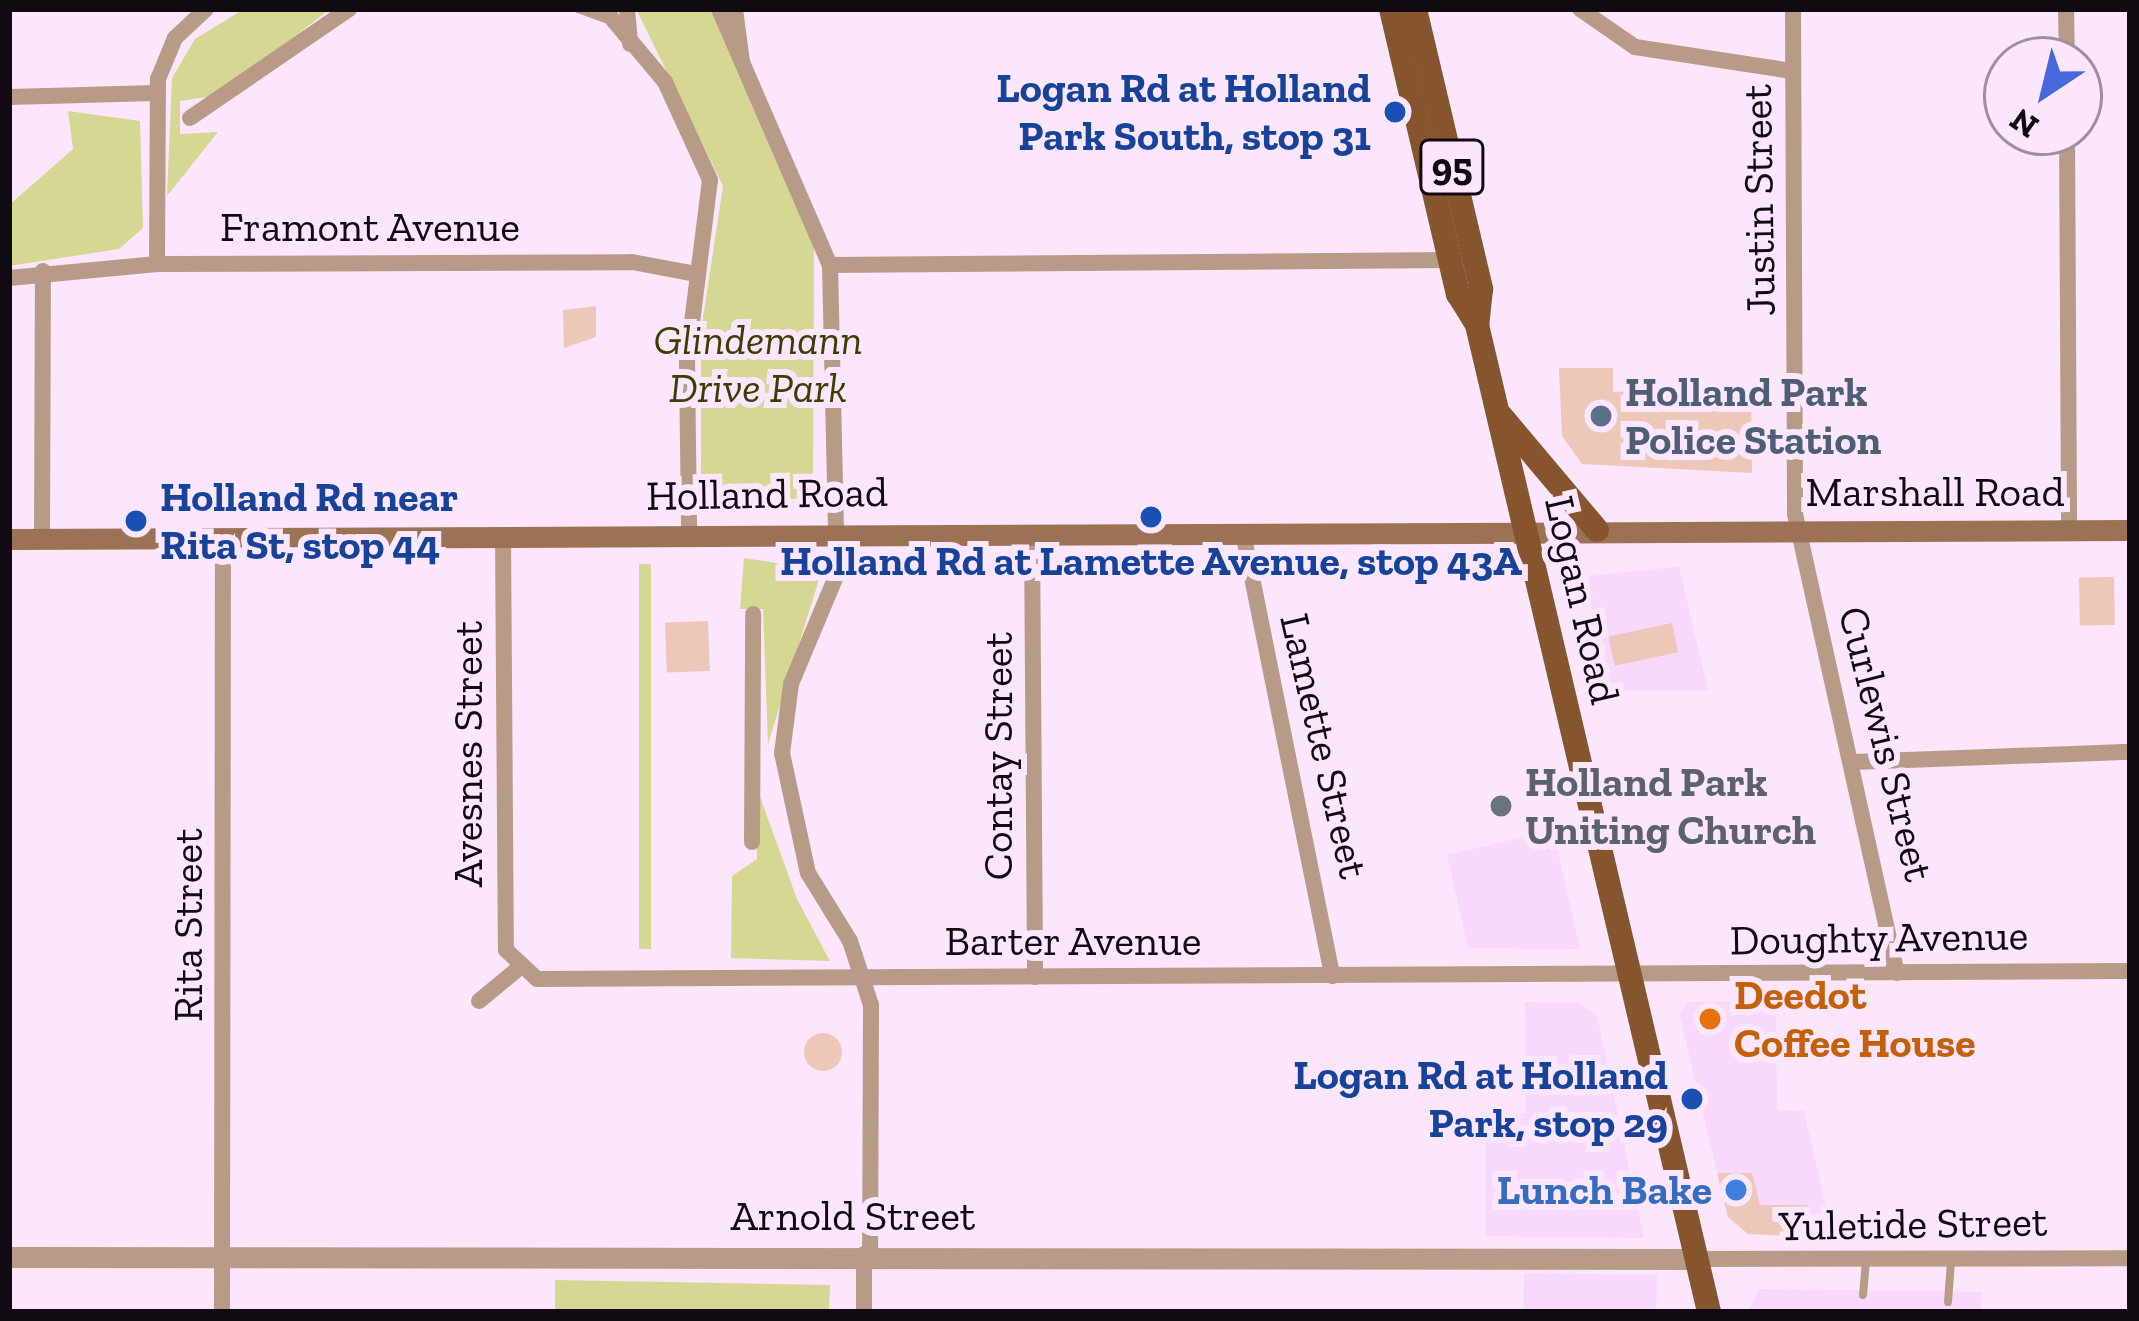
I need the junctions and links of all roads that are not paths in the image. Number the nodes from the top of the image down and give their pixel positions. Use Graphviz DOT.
graph roads {
  1 [pos="349,9"];
  2 [pos="578,9"];
  3 [pos="627,9"];
  4 [pos="719,9"];
  5 [pos="735,9"];
  6 [pos="1391,9"];
  7 [pos="1414,9"];
  8 [pos="1580,9"];
  9 [pos="1793,9"];
  10 [pos="200,11"];
  11 [pos="605,14"];
  12 [pos="630,45"];
  13 [pos="744,68"];
  14 [pos="1792,71"];
  15 [pos="156,93"];
  16 [pos="9,97"];
  17 [pos="190,118"];
  18 [pos="2067,156"];
  19 [pos="1450,260"];
  20 [pos="157,264"];
  21 [pos="830,265"];
  22 [pos="43,271"];
  23 [pos="697,274"];
  24 [pos="9,278"];
  25 [pos="1478,325"];
  26 [pos="1499,415"];
  27 [pos="836,530"];
  28 [pos="1526,530"];
  29 [pos="1597,530"];
  30 [pos="2069,530"];
  31 [pos="2130,530"];
  32 [pos="689,531"];
  33 [pos="1243,533"];
  34 [pos="1798,533"];
  35 [pos="1032,534"];
  36 [pos="503,536"];
  37 [pos="223,538"];
  38 [pos="9,539"];
  39 [pos="42,539"];
  40 [pos="753,614"];
  41 [pos="2130,752"];
  42 [pos="782,760"];
  43 [pos="753,761"];
  44 [pos="1853,762"];
  45 [pos="752,842"];
  46 [pos="519,968"];
  47 [pos="2130,971"];
  48 [pos="1898,973"];
  49 [pos="865,976"];
  50 [pos="1332,976"];
  51 [pos="1630,976"];
  52 [pos="1035,977"];
  53 [pos="479,1001"];
  54 [pos="867,1254"];
  55 [pos="224,1256"];
  56 [pos="9,1257"];
  57 [pos="2130,1258"];
  58 [pos="1697,1259"];
  59 [pos="1866,1259"];
  60 [pos="1952,1259"];
  61 [pos="1864,1295"];
  62 [pos="1948,1302"];
  63 [pos="223,1312"];
  64 [pos="864,1312"];
  65 [pos="1709,1312"];
  1 -- 17 [label="street"];
  2 -- 11 [label="lane"];
  3 -- 12 [label="street"];
  4 -- 13 [label="street"];
  5 -- 13 [label="street"];
  6 -- 19 [label="main road, Logan Road / 95"];
  7 -- 25 [label="main road, Logan Road / 95"];
  8 -- 14 [label="street"];
  9 -- 14 [label="street, Justin Street"];
  10 -- 15 [label="street"];
  11 -- 12 [label="street"];
  12 -- 23 [label="street"];
  13 -- 21 [label="street"];
  14 -- 34 [label="street, Justin Street"];
  15 -- 16 [label="street"];
  15 -- 20 [label="street"];
  18 -- 30 [label="street"];
  19 -- 21 [label="street"];
  19 -- 25 [label="main road, Logan Road / 95"];
  20 -- 22 [label="street, Framont Avenue"];
  20 -- 23 [label="street, Framont Avenue"];
  21 -- 27 [label="street"];
  22 -- 24 [label="street, Framont Avenue"];
  22 -- 39 [label="street"];
  23 -- 32 [label="street"];
  25 -- 26 [label="main road, Logan Road / 95"];
  26 -- 28 [label="main road, Logan Road / 95"];
  26 -- 29 [label="main road"];
  27 -- 32 [label="main road, Holland Road"];
  27 -- 35 [label="main road, Holland Road"];
  27 -- 42 [label="street"];
  28 -- 29 [label="main road, Marshall Road"];
  28 -- 33 [label="main road, Holland Road"];
  28 -- 51 [label="main road, Logan Road / 95"];
  29 -- 34 [label="main road, Marshall Road"];
  30 -- 31 [label="main road, Marshall Road"];
  30 -- 34 [label="main road, Marshall Road"];
  32 -- 36 [label="main road, Holland Road"];
  33 -- 35 [label="main road, Holland Road"];
  33 -- 50 [label="street, Lamette Street"];
  34 -- 44 [label="street, Curlewis Street"];
  35 -- 52 [label="street, Contay Street"];
  36 -- 37 [label="main road, Holland Road"];
  36 -- 46 [label="street, Avesnes Street"];
  37 -- 39 [label="main road, Holland Road"];
  37 -- 55 [label="street, Rita Street"];
  38 -- 39 [label="main road, Holland Road"];
  40 -- 43 [label="street"];
  41 -- 44 [label="street"];
  42 -- 43 [label="street"];
  42 -- 49 [label="street"];
  43 -- 45 [label="street"];
  44 -- 48 [label="street, Curlewis Street"];
  46 -- 49 [label="street, Barter Avenue"];
  46 -- 53 [label="street"];
  47 -- 48 [label="street, Doughty Avenue"];
  48 -- 51 [label="street, Doughty Avenue"];
  49 -- 52 [label="street, Barter Avenue"];
  49 -- 54 [label="street"];
  50 -- 51 [label="street, Barter Avenue"];
  50 -- 52 [label="street, Barter Avenue"];
  51 -- 58 [label="main road, Logan Road / 95"];
  54 -- 55 [label="street, Arnold Street"];
  54 -- 58 [label="street, Arnold Street"];
  54 -- 64 [label="street"];
  55 -- 56 [label="street, Arnold Street"];
  55 -- 63 [label="street, Rita Street"];
  57 -- 60 [label="street, Yuletide Street"];
  58 -- 59 [label="street, Yuletide Street"];
  58 -- 65 [label="main road, Logan Road / 95"];
  59 -- 60 [label="street, Yuletide Street"];
  59 -- 61 [label="lane"];
  60 -- 62 [label="lane"];
}
